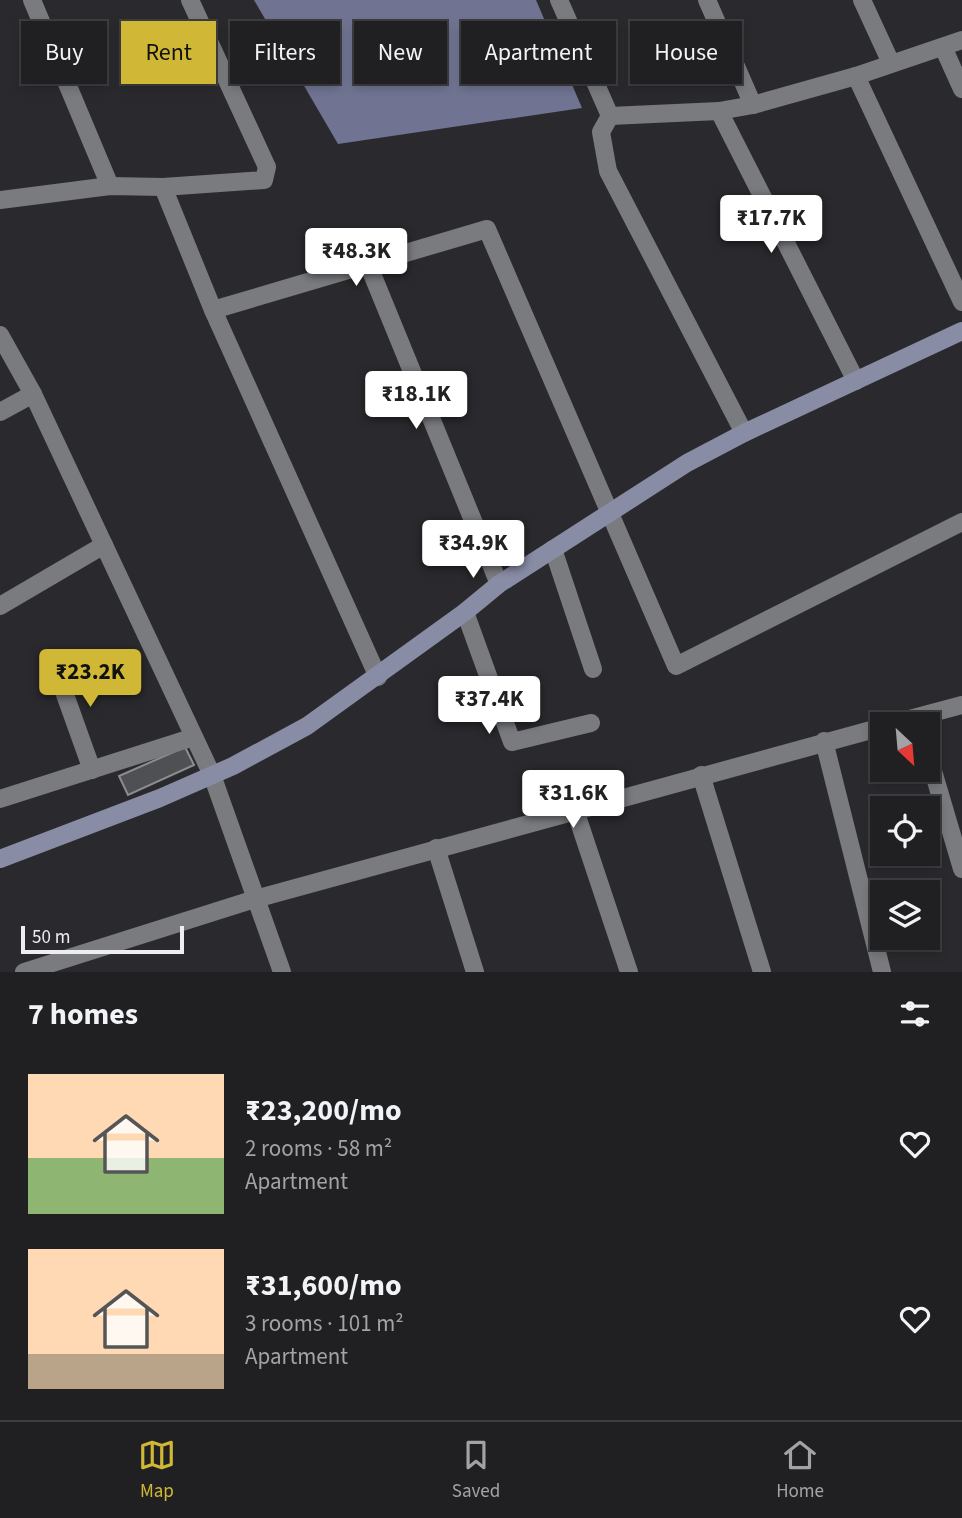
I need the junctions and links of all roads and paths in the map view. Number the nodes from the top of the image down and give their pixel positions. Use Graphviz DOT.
graph roads {
  1 [pos="32,0"];
  2 [pos="190,0"];
  3 [pos="559,0"];
  4 [pos="707,0"];
  5 [pos="862,0"];
  6 [pos="962,40"];
  7 [pos="943,47"];
  8 [pos="891,63"];
  9 [pos="856,76"];
  10 [pos="962,89"];
  11 [pos="753,105"];
  12 [pos="719,111"];
  13 [pos="610,116"];
  14 [pos="110,186"];
  15 [pos="163,187"];
  16 [pos="0,200"];
  17 [pos="368,264"];
  18 [pos="962,302"];
  19 [pos="214,310"];
  20 [pos="962,331"];
  21 [pos="0,335"];
  22 [pos="856,382"];
  23 [pos="33,394"];
  24 [pos="0,412"];
  25 [pos="744,433"];
  26 [pos="608,512"];
  27 [pos="962,522"];
  28 [pos="104,545"];
  29 [pos="553,549"];
  30 [pos="499,584"];
  31 [pos="0,606"];
  32 [pos="465,612"];
  33 [pos="52,661"];
  34 [pos="593,669"];
  35 [pos="378,677"];
  36 [pos="962,705"];
  37 [pos="940,713"];
  38 [pos="592,723"];
  39 [pos="870,730"];
  40 [pos="194,737"];
  41 [pos="824,741"];
  42 [pos="92,770"];
  43 [pos="212,775"];
  44 [pos="701,775"];
  45 [pos="936,782"];
  46 [pos="0,799"];
  47 [pos="575,810"];
  48 [pos="436,848"];
  49 [pos="0,859"];
  50 [pos="962,869"];
  51 [pos="255,899"];
  52 [pos="24,972"];
  53 [pos="282,972"];
  54 [pos="475,972"];
  55 [pos="629,972"];
  56 [pos="762,972"];
  57 [pos="882,972"];
  1 -- 14 [label="street"];
  2 -- 15 [label="street"];
  3 -- 13 [label="street"];
  4 -- 11 [label="street"];
  5 -- 8 [label="street"];
  6 -- 7 [label="street"];
  7 -- 8 [label="street"];
  7 -- 10 [label="street"];
  8 -- 9 [label="street"];
  9 -- 11 [label="street"];
  9 -- 18 [label="street"];
  11 -- 12 [label="street"];
  12 -- 13 [label="street"];
  12 -- 22 [label="street"];
  13 -- 25 [label="street"];
  14 -- 15 [label="street"];
  14 -- 16 [label="street"];
  15 -- 19 [label="street"];
  17 -- 19 [label="street"];
  17 -- 26 [label="street"];
  17 -- 30 [label="street"];
  19 -- 35 [label="street"];
  20 -- 22 [label="street"];
  21 -- 23 [label="street"];
  22 -- 25 [label="street"];
  23 -- 24 [label="street"];
  23 -- 28 [label="street"];
  25 -- 26 [label="street"];
  26 -- 27 [label="street"];
  26 -- 29 [label="street"];
  28 -- 31 [label="street"];
  28 -- 40 [label="street"];
  29 -- 30 [label="street"];
  29 -- 34 [label="street"];
  30 -- 32 [label="street"];
  32 -- 35 [label="street"];
  32 -- 38 [label="street"];
  33 -- 42 [label="street"];
  35 -- 43 [label="street"];
  36 -- 37 [label="street"];
  39 -- 41 [label="street"];
  40 -- 42 [label="street"];
  40 -- 43 [label="street"];
  41 -- 44 [label="street"];
  41 -- 57 [label="street"];
  42 -- 46 [label="street"];
  43 -- 49 [label="street"];
  43 -- 51 [label="street"];
  44 -- 47 [label="street"];
  44 -- 56 [label="street"];
  45 -- 50 [label="street"];
  47 -- 48 [label="street"];
  47 -- 55 [label="street"];
  48 -- 51 [label="street"];
  48 -- 54 [label="street"];
  51 -- 52 [label="street"];
  51 -- 53 [label="street"];
}
